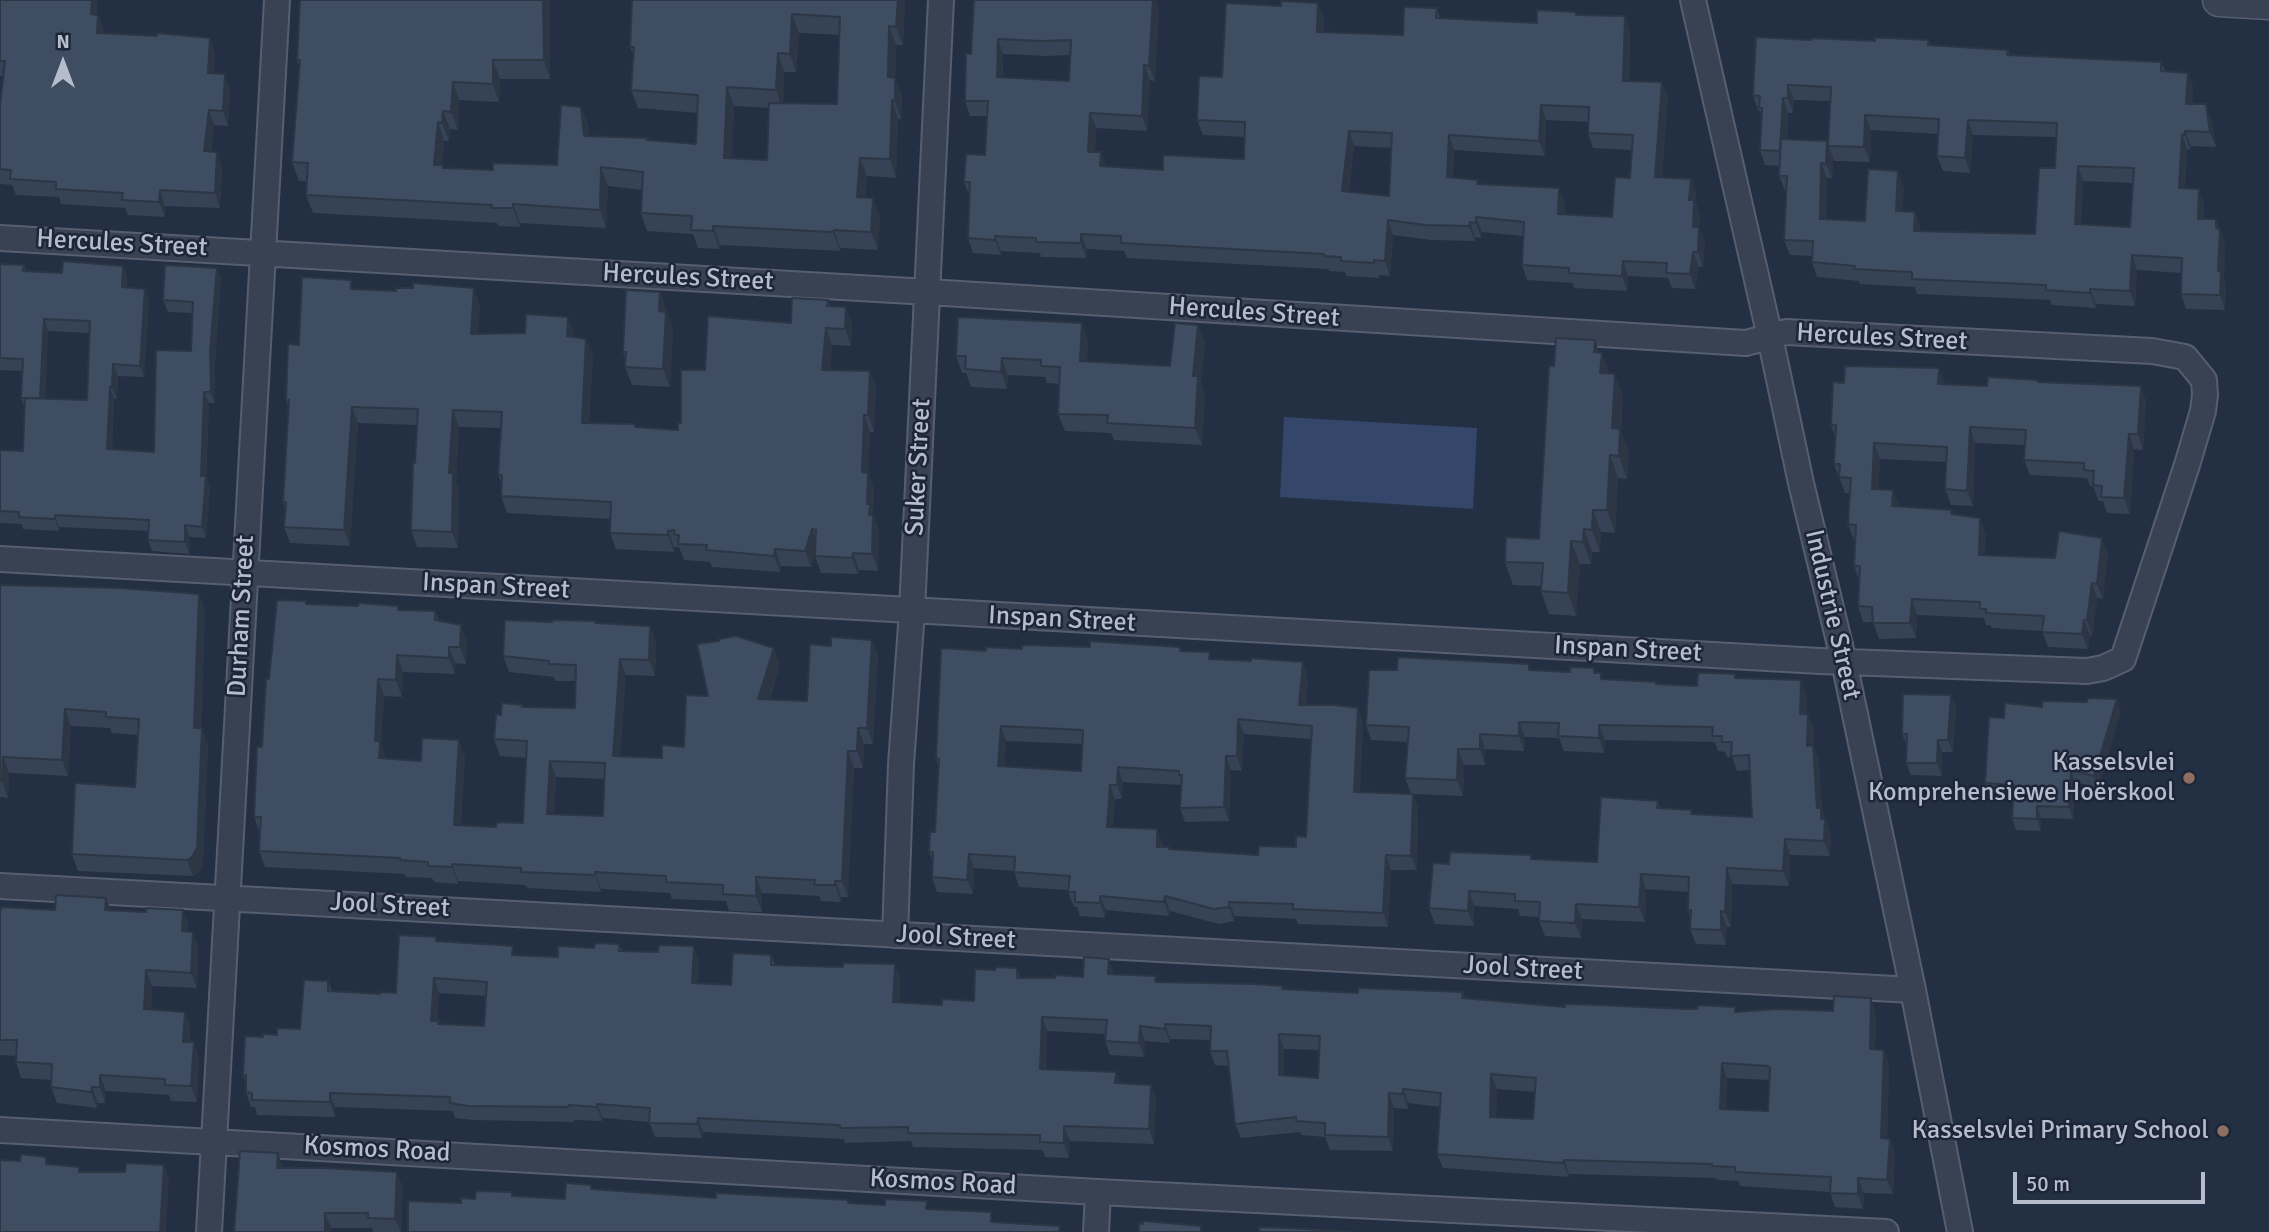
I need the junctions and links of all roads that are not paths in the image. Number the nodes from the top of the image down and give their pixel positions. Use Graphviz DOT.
graph roads {
  1 [pos="277,0"];
  2 [pos="941,0"];
  3 [pos="1693,0"];
  4 [pos="2219,0"];
  5 [pos="2269,3"];
  6 [pos="0,238"];
  7 [pos="263,252"];
  8 [pos="928,292"];
  9 [pos="1770,337"];
  10 [pos="0,559"];
  11 [pos="244,572"];
  12 [pos="912,611"];
  13 [pos="2123,660"];
  14 [pos="1844,662"];
  15 [pos="0,886"];
  16 [pos="228,897"];
  17 [pos="895,935"];
  18 [pos="1913,989"];
  19 [pos="0,1130"];
  20 [pos="214,1141"];
  21 [pos="1098,1192"];
  22 [pos="209,1232"];
  23 [pos="1096,1232"];
  24 [pos="1886,1232"];
  25 [pos="1960,1232"];
  1 -- 7 [label="street, Durham Street"];
  2 -- 8 [label="street, Suker Street"];
  3 -- 9 [label="street, Industrie Street"];
  4 -- 5 [label="street"];
  6 -- 7 [label="street, Hercules Street"];
  7 -- 8 [label="street, Hercules Street"];
  7 -- 11 [label="street, Durham Street"];
  8 -- 9 [label="street, Hercules Street"];
  8 -- 12 [label="street, Suker Street"];
  9 -- 13 [label="street, Hercules Street"];
  9 -- 14 [label="street, Industrie Street"];
  10 -- 11 [label="street, Inspan Street"];
  11 -- 12 [label="street, Inspan Street"];
  11 -- 16 [label="street, Durham Street"];
  12 -- 14 [label="street, Inspan Street"];
  12 -- 17 [label="street, Suker Street"];
  13 -- 14 [label="street, Inspan Street"];
  14 -- 18 [label="street, Industrie Street"];
  15 -- 16 [label="street, Jool Street"];
  16 -- 17 [label="street, Jool Street"];
  16 -- 20 [label="street, Durham Street"];
  17 -- 18 [label="street, Jool Street"];
  18 -- 25 [label="street, Industrie Street"];
  19 -- 20 [label="street, Kosmos Road"];
  20 -- 21 [label="street, Kosmos Road"];
  20 -- 22 [label="street, Durham Street"];
  21 -- 23 [label="street"];
  21 -- 24 [label="street, Kosmos Road"];
}
